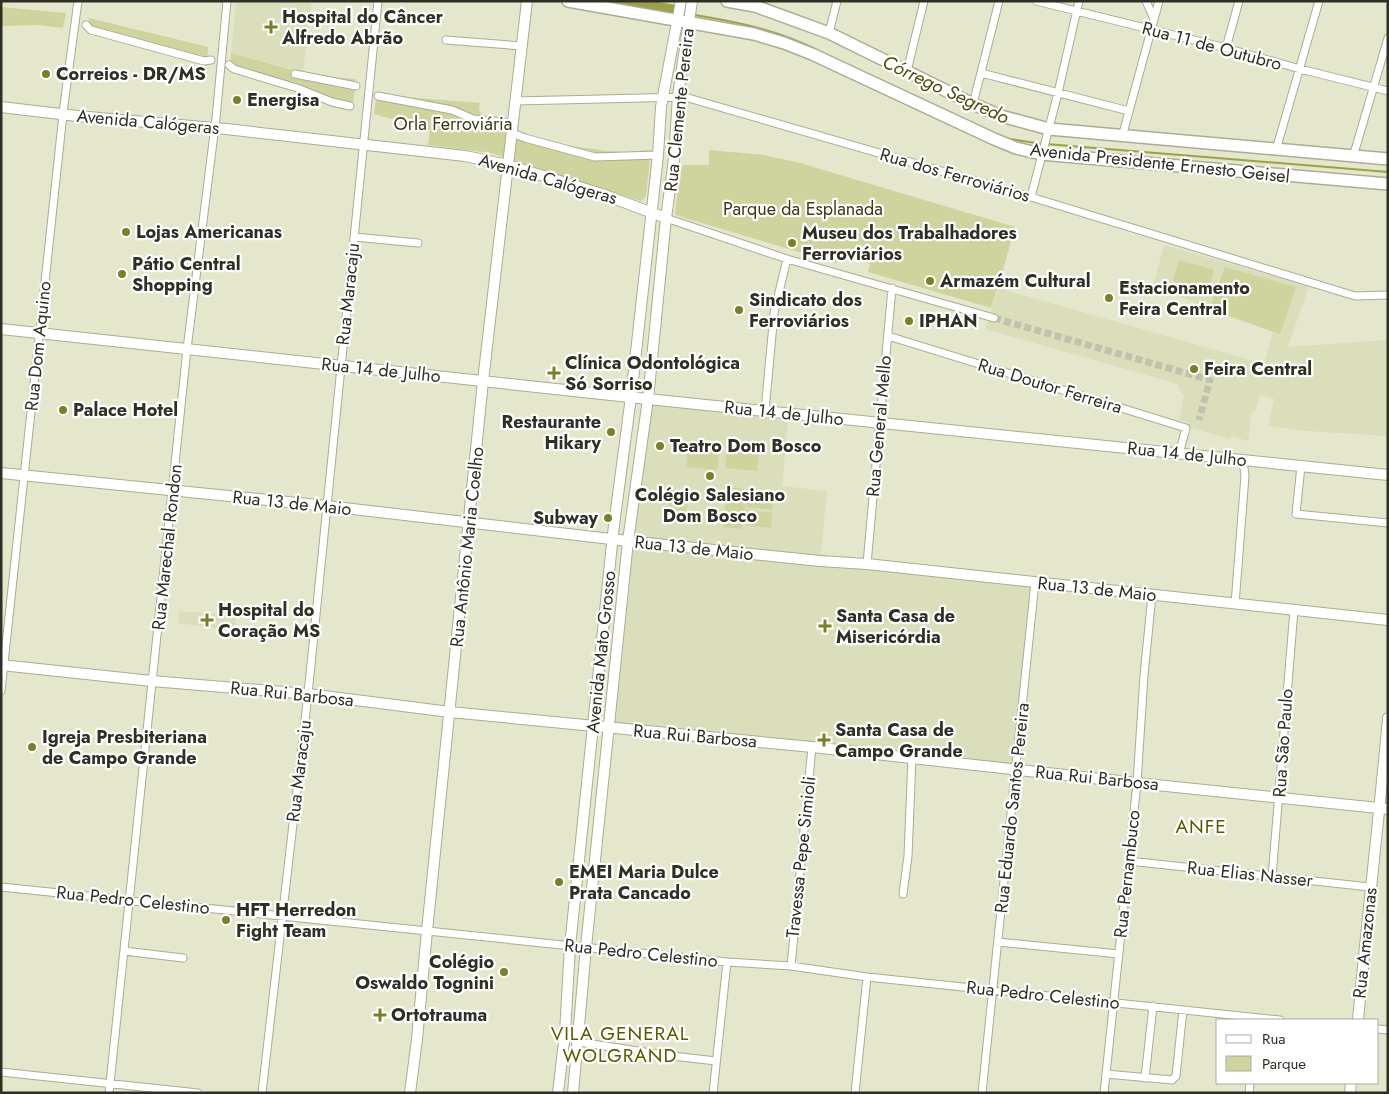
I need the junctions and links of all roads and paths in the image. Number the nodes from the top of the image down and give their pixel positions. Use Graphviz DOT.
graph roads {
  1 [pos="78,1"];
  2 [pos="227,1"];
  3 [pos="378,1"];
  4 [pos="527,1"];
  5 [pos="568,1"];
  6 [pos="692,1"];
  7 [pos="727,1"];
  8 [pos="837,1"];
  9 [pos="924,1"];
  10 [pos="999,1"];
  11 [pos="1036,1"];
  12 [pos="1079,1"];
  13 [pos="1146,1"];
  14 [pos="1159,1"];
  15 [pos="1239,1"];
  16 [pos="1319,1"];
  17 [pos="756,4"];
  18 [pos="679,11"];
  19 [pos="1076,12"];
  20 [pos="689,18"];
  21 [pos="1154,19"];
  22 [pos="86,25"];
  23 [pos="1151,29"];
  24 [pos="829,33"];
  25 [pos="1388,38"];
  26 [pos="446,40"];
  27 [pos="522,46"];
  28 [pos="1226,48"];
  29 [pos="211,60"];
  30 [pos="229,65"];
  31 [pos="1300,69"];
  32 [pos="907,71"];
  33 [pos="981,73"];
  34 [pos="295,74"];
  35 [pos="356,86"];
  36 [pos="1374,87"];
  37 [pos="1388,91"];
  38 [pos="1058,93"];
  39 [pos="378,96"];
  40 [pos="678,96"];
  41 [pos="663,98"];
  42 [pos="515,101"];
  43 [pos="973,104"];
  44 [pos="350,106"];
  45 [pos="1,107"];
  46 [pos="1129,111"];
  47 [pos="64,115"];
  48 [pos="214,128"];
  49 [pos="512,128"];
  50 [pos="1048,130"];
  51 [pos="1122,137"];
  52 [pos="363,145"];
  53 [pos="1276,150"];
  54 [pos="1041,154"];
  55 [pos="658,155"];
  56 [pos="1353,157"];
  57 [pos="1388,160"];
  58 [pos="508,165"];
  59 [pos="1388,184"];
  60 [pos="1031,197"];
  61 [pos="651,212"];
  62 [pos="666,218"];
  63 [pos="354,237"];
  64 [pos="418,243"];
  65 [pos="787,259"];
  66 [pos="892,288"];
  67 [pos="1388,295"];
  68 [pos="991,317"];
  69 [pos="1,328"];
  70 [pos="40,333"];
  71 [pos="888,336"];
  72 [pos="187,349"];
  73 [pos="341,366"];
  74 [pos="483,381"];
  75 [pos="631,397"];
  76 [pos="648,399"];
  77 [pos="765,411"];
  78 [pos="880,423"];
  79 [pos="1179,454"];
  80 [pos="1243,460"];
  81 [pos="1301,466"];
  82 [pos="1,474"];
  83 [pos="1388,475"];
  84 [pos="24,476"];
  85 [pos="172,491"];
  86 [pos="327,506"];
  87 [pos="1388,523"];
  88 [pos="469,524"];
  89 [pos="612,540"];
  90 [pos="628,542"];
  91 [pos="867,564"];
  92 [pos="1035,582"];
  93 [pos="1152,595"];
  94 [pos="1235,604"];
  95 [pos="1294,610"];
  96 [pos="1388,620"];
  97 [pos="3,665"];
  98 [pos="152,681"];
  99 [pos="1,691"];
  100 [pos="308,694"];
  101 [pos="450,712"];
  102 [pos="1388,718"];
  103 [pos="593,727"];
  104 [pos="609,728"];
  105 [pos="812,747"];
  106 [pos="912,758"];
  107 [pos="1016,769"];
  108 [pos="1137,783"];
  109 [pos="1279,798"];
  110 [pos="1384,809"];
  111 [pos="1129,861"];
  112 [pos="1272,877"];
  113 [pos="1,887"];
  114 [pos="1370,887"];
  115 [pos="903,894"];
  116 [pos="129,900"];
  117 [pos="282,916"];
  118 [pos="427,931"];
  119 [pos="998,942"];
  120 [pos="570,946"];
  121 [pos="586,947"];
  122 [pos="124,951"];
  123 [pos="1119,954"];
  124 [pos="183,958"];
  125 [pos="727,962"];
  126 [pos="791,966"];
  127 [pos="867,977"];
  128 [pos="992,990"];
  129 [pos="1114,1002"];
  130 [pos="1153,1006"];
  131 [pos="1182,1010"];
  132 [pos="1257,1019"];
  133 [pos="1358,1019"];
  134 [pos="565,1033"];
  135 [pos="579,1042"];
  136 [pos="716,1061"];
  137 [pos="1,1072"];
  138 [pos="1106,1074"];
  139 [pos="1145,1078"];
  140 [pos="110,1084"];
  141 [pos="109,1093"];
  142 [pos="198,1093"];
  143 [pos="262,1093"];
  144 [pos="410,1093"];
  145 [pos="558,1093"];
  146 [pos="573,1093"];
  147 [pos="713,1093"];
  148 [pos="855,1093"];
  149 [pos="982,1093"];
  150 [pos="1104,1093"];
  1 -- 47 [label="street, Rua Dom Aquino"];
  2 -- 48 [label="street, Rua Marechal Rondon"];
  3 -- 52 [label="street, Rua Maracaju"];
  4 -- 27 [label="street, Rua Antônio Maria Coelho"];
  5 -- 18 [label="main road, Avenida Presidente Ernesto Geisel"];
  6 -- 20 [label="street, Rua Clemente Pereira"];
  7 -- 17 [label="main road, Avenida Presidente Ernesto Geisel"];
  8 -- 24 [label="street"];
  9 -- 32 [label="street"];
  10 -- 33 [label="street"];
  11 -- 19 [label="street, Rua 11 de Outubro"];
  12 -- 19 [label="street"];
  13 -- 21 [label="street"];
  14 -- 21 [label="street"];
  15 -- 28 [label="street"];
  16 -- 31 [label="street"];
  17 -- 24 [label="main road, Avenida Presidente Ernesto Geisel"];
  18 -- 20 [label="main road, Avenida Presidente Ernesto Geisel"];
  18 -- 41 [label="street, Rua Clemente Pereira"];
  19 -- 23 [label="street, Rua 11 de Outubro"];
  19 -- 38 [label="street"];
  20 -- 40 [label="street, Rua Clemente Pereira"];
  20 -- 54 [label="main road, Avenida Presidente Ernesto Geisel"];
  21 -- 23 [label="street"];
  22 -- 29 [label="street"];
  23 -- 28 [label="street, Rua 11 de Outubro"];
  23 -- 46 [label="street"];
  24 -- 32 [label="main road, Avenida Presidente Ernesto Geisel"];
  25 -- 36 [label="street"];
  26 -- 27 [label="street"];
  27 -- 42 [label="street, Rua Antônio Maria Coelho"];
  28 -- 31 [label="street, Rua 11 de Outubro"];
  30 -- 44 [label="street"];
  31 -- 36 [label="street, Rua 11 de Outubro"];
  31 -- 53 [label="street"];
  32 -- 43 [label="main road, Avenida Presidente Ernesto Geisel"];
  33 -- 38 [label="street"];
  33 -- 43 [label="street"];
  34 -- 35 [label="street"];
  36 -- 37 [label="street, Rua 11 de Outubro"];
  36 -- 56 [label="street"];
  38 -- 46 [label="street"];
  38 -- 50 [label="street"];
  39 -- 49 [label="street"];
  40 -- 41 [label="street, Rua dos Ferroviários"];
  40 -- 60 [label="street, Rua dos Ferroviários"];
  40 -- 62 [label="street, Rua Clemente Pereira"];
  41 -- 42 [label="street, Rua dos Ferroviários"];
  41 -- 55 [label="street, Rua Clemente Pereira"];
  42 -- 49 [label="street, Rua Antônio Maria Coelho"];
  43 -- 50 [label="main road, Avenida Presidente Ernesto Geisel"];
  45 -- 47 [label="street, Avenida Calógeras"];
  46 -- 51 [label="street"];
  47 -- 48 [label="street, Avenida Calógeras"];
  47 -- 70 [label="street, Rua Dom Aquino"];
  48 -- 52 [label="street, Avenida Calógeras"];
  48 -- 72 [label="street, Rua Marechal Rondon"];
  49 -- 55 [label="street"];
  49 -- 58 [label="street, Rua Antônio Maria Coelho"];
  50 -- 51 [label="main road, Avenida Presidente Ernesto Geisel"];
  50 -- 54 [label="street"];
  51 -- 53 [label="main road, Avenida Presidente Ernesto Geisel"];
  52 -- 58 [label="street, Avenida Calógeras"];
  52 -- 63 [label="street, Rua Maracaju"];
  53 -- 56 [label="main road, Avenida Presidente Ernesto Geisel"];
  54 -- 59 [label="main road, Avenida Presidente Ernesto Geisel"];
  54 -- 60 [label="street"];
  55 -- 61 [label="street, Rua Clemente Pereira"];
  56 -- 57 [label="main road, Avenida Presidente Ernesto Geisel"];
  58 -- 61 [label="street, Avenida Calógeras"];
  58 -- 74 [label="street, Rua Antônio Maria Coelho"];
  60 -- 67 [label="street, Rua dos Ferroviários"];
  61 -- 62 [label="street, Avenida Calógeras"];
  61 -- 75 [label="street, Avenida Mato Grosso"];
  62 -- 65 [label="street, Avenida Calógeras"];
  62 -- 76 [label="street, Avenida Mato Grosso"];
  63 -- 64 [label="street"];
  63 -- 73 [label="street, Rua Maracaju"];
  65 -- 66 [label="street, Avenida Calógeras"];
  65 -- 77 [label="street"];
  66 -- 68 [label="street, Avenida Calógeras"];
  66 -- 71 [label="street, Rua General Mello"];
  69 -- 70 [label="street, Rua 14 de Julho"];
  70 -- 72 [label="street, Rua 14 de Julho"];
  70 -- 84 [label="street, Rua Dom Aquino"];
  71 -- 78 [label="street, Rua General Mello"];
  71 -- 79 [label="street, Rua Doutor Ferreira"];
  72 -- 73 [label="street, Rua 14 de Julho"];
  72 -- 85 [label="street, Rua Marechal Rondon"];
  73 -- 74 [label="street, Rua 14 de Julho"];
  73 -- 86 [label="street, Rua Maracaju"];
  74 -- 75 [label="street, Rua 14 de Julho"];
  74 -- 88 [label="street, Rua Antônio Maria Coelho"];
  75 -- 76 [label="street, Rua 14 de Julho"];
  75 -- 89 [label="street, Avenida Mato Grosso"];
  76 -- 77 [label="street, Rua 14 de Julho"];
  76 -- 90 [label="street, Avenida Mato Grosso"];
  77 -- 78 [label="street, Rua 14 de Julho"];
  78 -- 79 [label="street, Rua 14 de Julho"];
  78 -- 91 [label="street, Rua General Mello"];
  79 -- 80 [label="street, Rua 14 de Julho"];
  80 -- 81 [label="street, Rua 14 de Julho"];
  80 -- 94 [label="street"];
  81 -- 83 [label="street, Rua 14 de Julho"];
  81 -- 87 [label="street"];
  82 -- 84 [label="street, Rua 13 de Maio"];
  84 -- 85 [label="street, Rua 13 de Maio"];
  84 -- 97 [label="street, Rua Dom Aquino"];
  85 -- 86 [label="street, Rua 13 de Maio"];
  85 -- 98 [label="street, Rua Marechal Rondon"];
  86 -- 88 [label="street, Rua 13 de Maio"];
  86 -- 100 [label="street, Rua Maracaju"];
  88 -- 89 [label="street, Rua 13 de Maio"];
  88 -- 101 [label="street, Rua Antônio Maria Coelho"];
  89 -- 90 [label="street, Rua 13 de Maio"];
  89 -- 103 [label="street, Avenida Mato Grosso"];
  90 -- 91 [label="street, Rua 13 de Maio"];
  90 -- 104 [label="street, Avenida Mato Grosso"];
  91 -- 92 [label="street, Rua 13 de Maio"];
  92 -- 93 [label="street, Rua 13 de Maio"];
  92 -- 107 [label="street, Rua Eduardo Santos Pereira"];
  93 -- 94 [label="street, Rua 13 de Maio"];
  93 -- 108 [label="street, Rua Pernambuco"];
  94 -- 95 [label="street, Rua 13 de Maio"];
  95 -- 96 [label="street, Rua 13 de Maio"];
  95 -- 109 [label="street, Rua São Paulo"];
  97 -- 98 [label="street, Rua Rui Barbosa"];
  97 -- 99 [label="street, Rua Dom Aquino"];
  98 -- 100 [label="street, Rua Rui Barbosa"];
  98 -- 116 [label="street, Rua Marechal Rondon"];
  100 -- 101 [label="street, Rua Rui Barbosa"];
  100 -- 117 [label="street, Rua Maracaju"];
  101 -- 103 [label="street, Rua Rui Barbosa"];
  101 -- 118 [label="street, Rua Antônio Maria Coelho"];
  102 -- 110 [label="street, Rua Amazonas"];
  103 -- 104 [label="street, Rua Rui Barbosa"];
  103 -- 120 [label="street, Avenida Mato Grosso"];
  104 -- 105 [label="street, Rua Rui Barbosa"];
  104 -- 121 [label="street, Avenida Mato Grosso"];
  105 -- 106 [label="street, Rua Rui Barbosa"];
  105 -- 126 [label="street, Travessa Pepe Simioli"];
  106 -- 107 [label="street, Rua Rui Barbosa"];
  106 -- 115 [label="street"];
  107 -- 108 [label="street, Rua Rui Barbosa"];
  107 -- 119 [label="street, Rua Eduardo Santos Pereira"];
  108 -- 109 [label="street, Rua Rui Barbosa"];
  108 -- 111 [label="street, Rua Pernambuco"];
  109 -- 110 [label="street, Rua Rui Barbosa"];
  109 -- 112 [label="street, Rua São Paulo"];
  110 -- 114 [label="street, Rua Amazonas"];
  111 -- 112 [label="street, Rua Elias Nasser"];
  111 -- 123 [label="street, Rua Pernambuco"];
  112 -- 114 [label="street, Rua Elias Nasser"];
  113 -- 116 [label="street, Rua Pedro Celestino"];
  114 -- 133 [label="street, Rua Amazonas"];
  116 -- 117 [label="street, Rua Pedro Celestino"];
  116 -- 122 [label="street, Rua Marechal Rondon"];
  117 -- 118 [label="street, Rua Pedro Celestino"];
  117 -- 143 [label="street, Rua Maracaju"];
  118 -- 120 [label="street, Rua Pedro Celestino"];
  118 -- 144 [label="street, Rua Antônio Maria Coelho"];
  119 -- 123 [label="street"];
  119 -- 128 [label="street, Rua Eduardo Santos Pereira"];
  120 -- 121 [label="street, Rua Pedro Celestino"];
  120 -- 134 [label="street, Avenida Mato Grosso"];
  121 -- 125 [label="street, Rua Pedro Celestino"];
  121 -- 135 [label="street, Avenida Mato Grosso"];
  122 -- 124 [label="street"];
  122 -- 140 [label="street, Rua Marechal Rondon"];
  123 -- 129 [label="street, Rua Pernambuco"];
  125 -- 126 [label="street, Rua Pedro Celestino"];
  125 -- 136 [label="street"];
  126 -- 127 [label="street, Rua Pedro Celestino"];
  127 -- 128 [label="street, Rua Pedro Celestino"];
  127 -- 148 [label="street"];
  128 -- 129 [label="street, Rua Pedro Celestino"];
  128 -- 149 [label="street, Rua Eduardo Santos Pereira"];
  129 -- 130 [label="street, Rua Pedro Celestino"];
  129 -- 138 [label="street, Rua Pernambuco"];
  130 -- 131 [label="street, Rua Pedro Celestino"];
  130 -- 139 [label="street"];
  131 -- 132 [label="street, Rua Pedro Celestino"];
  131 -- 139 [label="street"];
  134 -- 135 [label="street"];
  134 -- 145 [label="street, Avenida Mato Grosso"];
  135 -- 136 [label="street"];
  135 -- 146 [label="street, Avenida Mato Grosso"];
  136 -- 147 [label="street"];
  137 -- 140 [label="street"];
  138 -- 139 [label="street"];
  138 -- 150 [label="street, Rua Pernambuco"];
  140 -- 141 [label="street, Rua Marechal Rondon"];
  140 -- 142 [label="street"];
}
